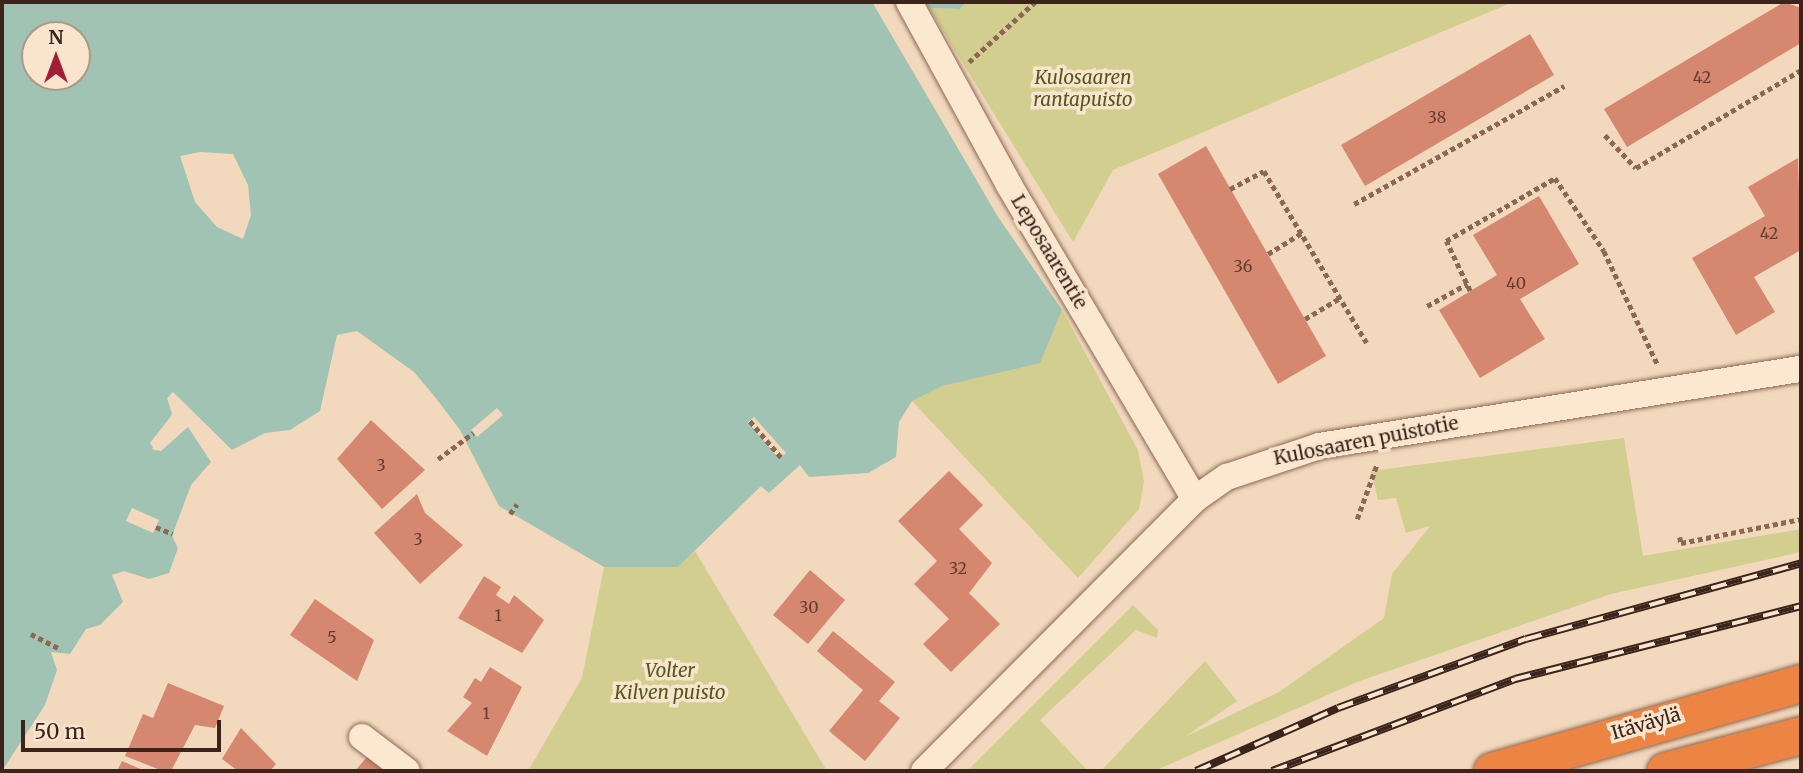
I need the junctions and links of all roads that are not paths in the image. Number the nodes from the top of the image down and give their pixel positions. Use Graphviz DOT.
graph roads {
  1 [pos="909,2"];
  2 [pos="1784,365"];
  3 [pos="1195,499"];
  4 [pos="1801,683"];
  5 [pos="1801,735"];
  6 [pos="362,737"];
  7 [pos="407,771"];
  8 [pos="924,771"];
  9 [pos="1492,771"];
  10 [pos="1665,771"];
  1 -- 3 [label="street, Leposaarentie"];
  2 -- 3 [label="street, Kulosaaren puistotie"];
  3 -- 8 [label="street, Kulosaaren puistotie"];
  4 -- 9 [label="highway, Itäväylä"];
  5 -- 10 [label="highway"];
  6 -- 7 [label="street"];
}
